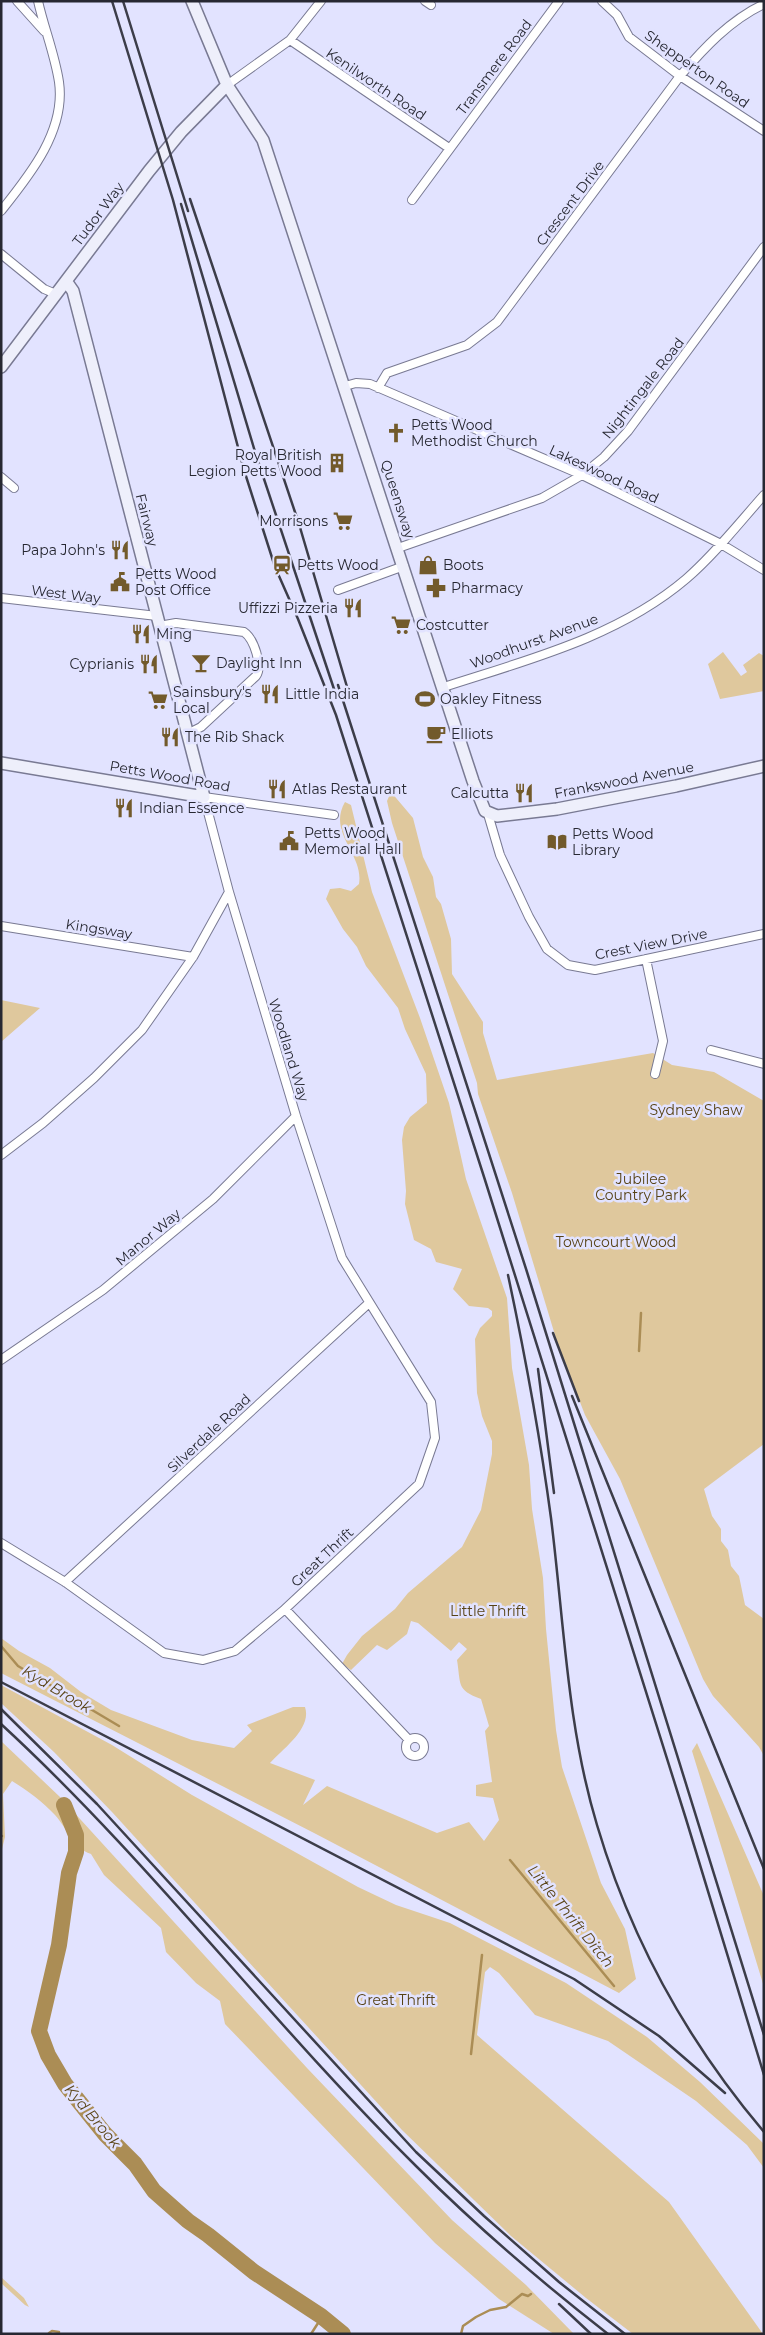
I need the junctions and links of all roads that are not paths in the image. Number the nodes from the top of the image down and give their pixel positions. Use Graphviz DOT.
graph roads {
  1 [pos="17,1"];
  2 [pos="38,1"];
  3 [pos="192,1"];
  4 [pos="321,1"];
  5 [pos="559,1"];
  6 [pos="602,1"];
  7 [pos="764,4"];
  8 [pos="45,32"];
  9 [pos="290,40"];
  10 [pos="680,76"];
  11 [pos="227,85"];
  12 [pos="764,131"];
  13 [pos="449,148"];
  14 [pos="412,200"];
  15 [pos="1,211"];
  16 [pos="764,247"];
  17 [pos="1,254"];
  18 [pos="66,281"];
  19 [pos="56,294"];
  20 [pos="1,367"];
  21 [pos="345,386"];
  22 [pos="378,388"];
  23 [pos="582,475"];
  24 [pos="1,476"];
  25 [pos="14,488"];
  26 [pos="764,494"];
  27 [pos="721,544"];
  28 [pos="398,548"];
  29 [pos="404,566"];
  30 [pos="764,570"];
  31 [pos="338,590"];
  32 [pos="1,598"];
  33 [pos="158,621"];
  34 [pos="444,687"];
  35 [pos="189,732"];
  36 [pos="1,763"];
  37 [pos="764,766"];
  38 [pos="204,796"];
  39 [pos="488,814"];
  40 [pos="334,815"];
  41 [pos="229,892"];
  42 [pos="1,926"];
  43 [pos="764,934"];
  44 [pos="192,957"];
  45 [pos="646,959"];
  46 [pos="711,1050"];
  47 [pos="764,1064"];
  48 [pos="655,1074"];
  49 [pos="296,1116"];
  50 [pos="1,1155"];
  51 [pos="369,1303"];
  52 [pos="1,1360"];
  53 [pos="1,1543"];
  54 [pos="66,1582"];
  55 [pos="285,1609"];
  56 [pos="409,1740"];
  1 -- 8 [label="street"];
  2 -- 8 [label="street"];
  3 -- 11 [label="street, Queensway"];
  4 -- 9 [label="street"];
  5 -- 13 [label="street, Transmere Road"];
  6 -- 10 [label="street, Shepperton Road"];
  7 -- 10 [label="street, Crescent Drive"];
  8 -- 15 [label="street"];
  9 -- 11 [label="street"];
  9 -- 13 [label="street, Kenilworth Road"];
  10 -- 12 [label="street, Shepperton Road"];
  10 -- 22 [label="street, Crescent Drive"];
  11 -- 18 [label="street, Tudor Way"];
  11 -- 21 [label="street, Queensway"];
  13 -- 14 [label="street, Transmere Road"];
  16 -- 23 [label="street, Nightingale Road"];
  17 -- 19 [label="street"];
  18 -- 19 [label="street, Tudor Way"];
  18 -- 33 [label="street, Fairway"];
  19 -- 20 [label="street, Tudor Way"];
  21 -- 22 [label="street, Lakeswood Road"];
  21 -- 28 [label="street, Queensway"];
  22 -- 23 [label="street, Lakeswood Road"];
  23 -- 27 [label="street, Lakeswood Road"];
  23 -- 28 [label="street, Nightingale Road"];
  24 -- 25 [label="street"];
  26 -- 27 [label="street, Woodhurst Avenue"];
  27 -- 30 [label="street, Lakeswood Road"];
  27 -- 34 [label="street, Woodhurst Avenue"];
  28 -- 29 [label="street, Queensway"];
  29 -- 31 [label="street"];
  29 -- 34 [label="street, Queensway"];
  32 -- 33 [label="street, West Way"];
  33 -- 35 [label="street, Fairway"];
  33 -- 35 [label="street, West Way"];
  34 -- 39 [label="street, Queensway"];
  35 -- 38 [label="street, Fairway"];
  36 -- 38 [label="street, Petts Wood Road"];
  37 -- 39 [label="street, Frankswood Avenue"];
  38 -- 40 [label="street, Petts Wood Road"];
  38 -- 41 [label="street, Woodland Way"];
  39 -- 45 [label="street, Crest View Drive"];
  41 -- 44 [label="street"];
  41 -- 49 [label="street, Woodland Way"];
  42 -- 44 [label="street, Kingsway"];
  43 -- 45 [label="street, Crest View Drive"];
  44 -- 50 [label="street"];
  45 -- 48 [label="street"];
  46 -- 47 [label="street"];
  49 -- 51 [label="street, Woodland Way"];
  49 -- 52 [label="street, Manor Way"];
  51 -- 54 [label="street, Silverdale Road"];
  51 -- 55 [label="street, Great Thrift"];
  53 -- 54 [label="street, Great Thrift"];
  54 -- 55 [label="street, Great Thrift"];
  55 -- 56 [label="street"];
}
